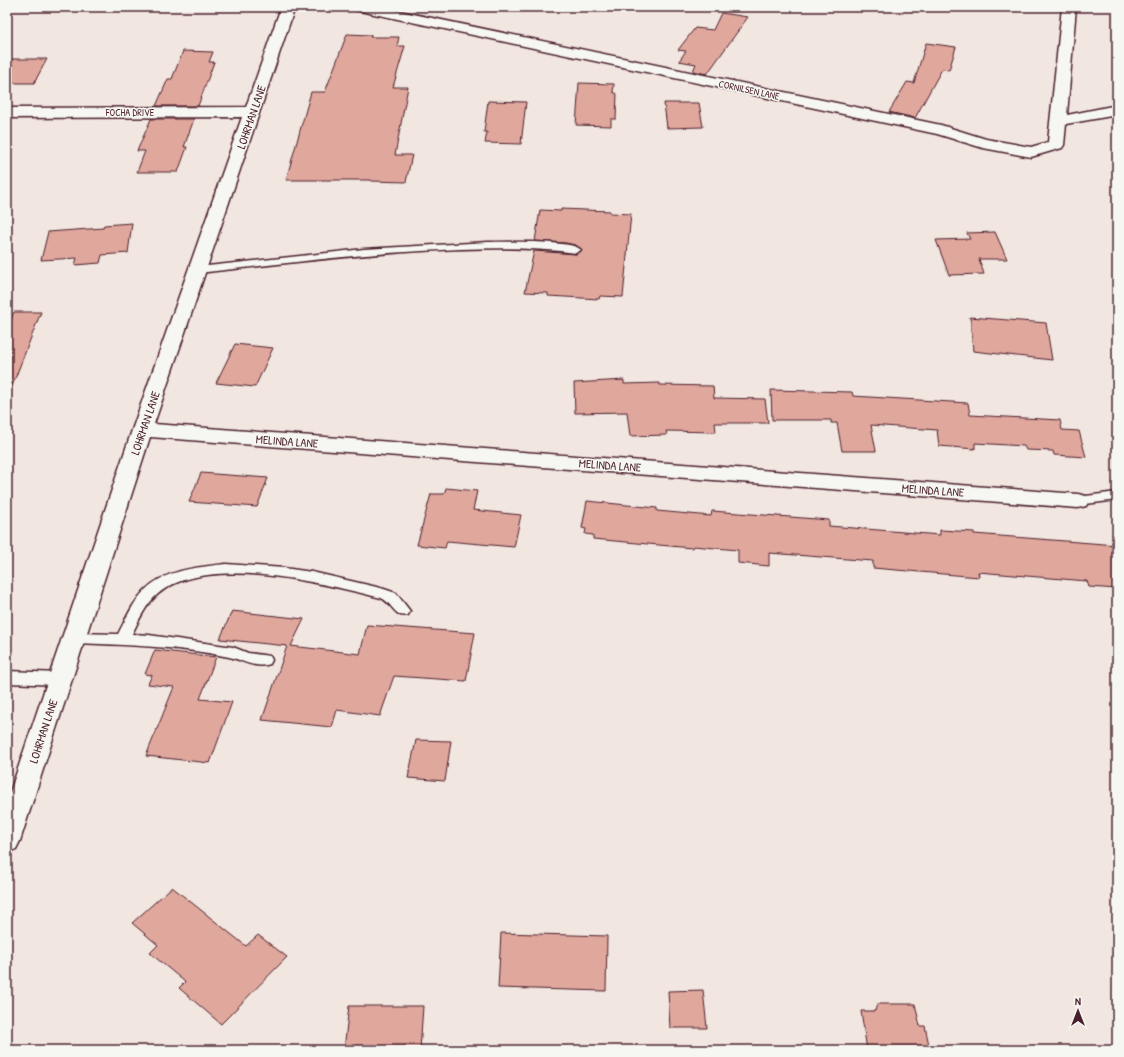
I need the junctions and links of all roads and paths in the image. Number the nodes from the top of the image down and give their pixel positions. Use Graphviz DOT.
graph roads {
  1 [pos="288,7"];
  2 [pos="360,7"];
  3 [pos="1069,7"];
  4 [pos="1117,110"];
  5 [pos="252,112"];
  6 [pos="7,113"];
  7 [pos="1059,121"];
  8 [pos="576,250"];
  9 [pos="198,270"];
  10 [pos="142,430"];
  11 [pos="1117,496"];
  12 [pos="1078,501"];
  13 [pos="403,611"];
  14 [pos="74,638"];
  15 [pos="122,639"];
  16 [pos="265,660"];
  17 [pos="7,678"];
  18 [pos="60,679"];
  19 [pos="7,841"];
  1 -- 5 [label="street, LOHRMAN LANE"];
  2 -- 7 [label="street, CORNILSEN LANE"];
  3 -- 7 [label="street"];
  4 -- 7 [label="street"];
  5 -- 6 [label="street, FOCHA DRIVE"];
  5 -- 9 [label="street, LOHRMAN LANE"];
  8 -- 9 [label="lane"];
  9 -- 10 [label="street, LOHRMAN LANE"];
  10 -- 12 [label="street, MELINDA LANE"];
  10 -- 14 [label="street, LOHRMAN LANE"];
  11 -- 12 [label="lane"];
  13 -- 15 [label="lane"];
  14 -- 15 [label="lane"];
  14 -- 18 [label="street, LOHRMAN LANE"];
  15 -- 16 [label="lane"];
  17 -- 18 [label="lane"];
  18 -- 19 [label="street, LOHRMAN LANE"];
}
